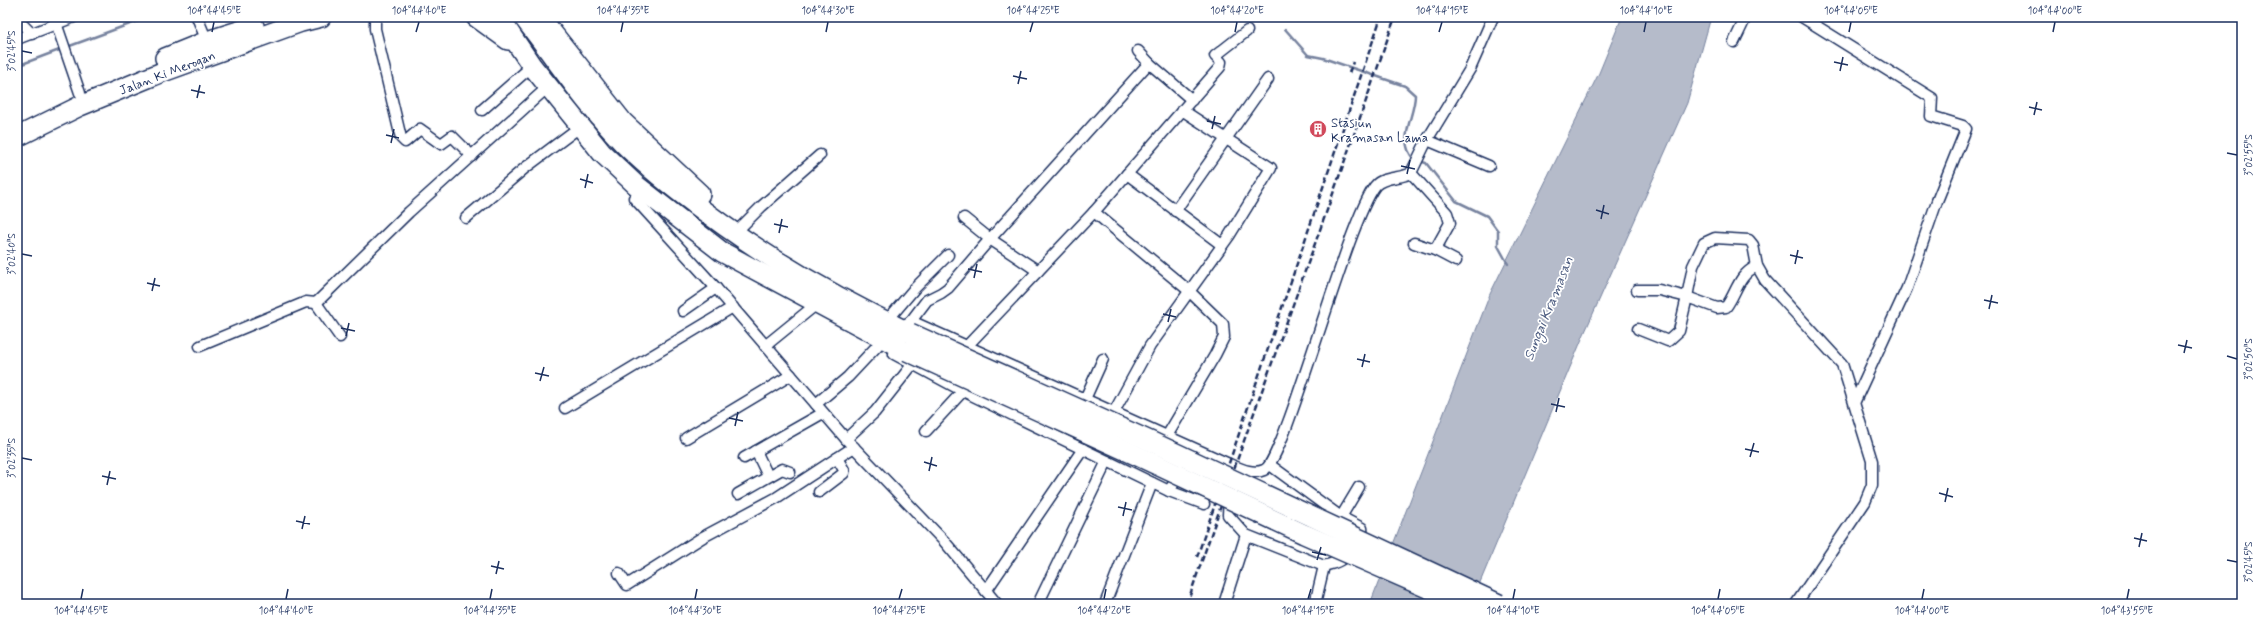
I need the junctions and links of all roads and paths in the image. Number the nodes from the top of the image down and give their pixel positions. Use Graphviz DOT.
graph roads {
  1 [pos="74,17"];
  2 [pos="197,17"];
  3 [pos="284,17"];
  4 [pos="322,17"];
  5 [pos="375,17"];
  6 [pos="476,17"];
  7 [pos="499,17"];
  8 [pos="510,17"];
  9 [pos="523,17"];
  10 [pos="1493,17"];
  11 [pos="1746,17"];
  12 [pos="1802,17"];
  13 [pos="542,18"];
  14 [pos="17,19"];
  15 [pos="57,23"];
  16 [pos="1247,31"];
  17 [pos="32,34"];
  18 [pos="17,39"];
  19 [pos="207,41"];
  20 [pos="1734,42"];
  21 [pos="1138,51"];
  22 [pos="528,59"];
  23 [pos="1149,63"];
  24 [pos="1268,79"];
  25 [pos="549,86"];
  26 [pos="80,93"];
  27 [pos="1192,100"];
  28 [pos="482,110"];
  29 [pos="1182,110"];
  30 [pos="17,123"];
  31 [pos="581,126"];
  32 [pos="17,137"];
  33 [pos="1226,140"];
  34 [pos="1427,140"];
  35 [pos="820,155"];
  36 [pos="472,156"];
  37 [pos="1489,166"];
  38 [pos="1413,169"];
  39 [pos="1127,174"];
  40 [pos="642,190"];
  41 [pos="1176,211"];
  42 [pos="1094,212"];
  43 [pos="466,218"];
  44 [pos="964,218"];
  45 [pos="732,234"];
  46 [pos="990,239"];
  47 [pos="1414,242"];
  48 [pos="1222,245"];
  49 [pos="1435,250"];
  50 [pos="948,255"];
  51 [pos="1456,261"];
  52 [pos="1757,266"];
  53 [pos="1038,271"];
  54 [pos="716,288"];
  55 [pos="1188,290"];
  56 [pos="1637,290"];
  57 [pos="1686,297"];
  58 [pos="814,298"];
  59 [pos="316,303"];
  60 [pos="733,307"];
  61 [pos="683,311"];
  62 [pos="1638,329"];
  63 [pos="340,337"];
  64 [pos="904,337"];
  65 [pos="878,344"];
  66 [pos="200,346"];
  67 [pos="765,346"];
  68 [pos="967,346"];
  69 [pos="1103,360"];
  70 [pos="790,375"];
  71 [pos="962,391"];
  72 [pos="1085,400"];
  73 [pos="1855,401"];
  74 [pos="816,404"];
  75 [pos="565,408"];
  76 [pos="1114,412"];
  77 [pos="822,413"];
  78 [pos="926,431"];
  79 [pos="1167,436"];
  80 [pos="686,438"];
  81 [pos="846,440"];
  82 [pos="854,447"];
  83 [pos="1196,448"];
  84 [pos="1083,449"];
  85 [pos="756,451"];
  86 [pos="744,458"];
  87 [pos="837,458"];
  88 [pos="1107,461"];
  89 [pos="1270,465"];
  90 [pos="1235,467"];
  91 [pos="790,472"];
  92 [pos="768,476"];
  93 [pos="1152,484"];
  94 [pos="1359,487"];
  95 [pos="1169,491"];
  96 [pos="819,492"];
  97 [pos="738,494"];
  98 [pos="1204,504"];
  99 [pos="1341,517"];
  100 [pos="1246,535"];
  101 [pos="1324,566"];
  102 [pos="619,573"];
  103 [pos="986,591"];
  104 [pos="1041,603"];
  105 [pos="997,604"];
  106 [pos="1105,604"];
  107 [pos="1224,604"];
  108 [pos="1315,604"];
  109 [pos="1464,604"];
  110 [pos="1499,604"];
  111 [pos="1796,604"];
  1 -- 15 [label="street"];
  2 -- 19 [label="street"];
  3 -- 19 [label="highway, Jalan Ki Merogan"];
  4 -- 32 [label="highway, Jalan Ki Merogan"];
  5 -- 36 [label="street"];
  6 -- 22 [label="highway"];
  7 -- 22 [label="highway"];
  8 -- 45 [label="highway"];
  9 -- 45 [label="highway"];
  10 -- 34 [label="street"];
  11 -- 20 [label="street"];
  12 -- 73 [label="street"];
  13 -- 45 [label="highway"];
  14 -- 17 [label="street"];
  15 -- 17 [label="street"];
  15 -- 26 [label="street"];
  16 -- 27 [label="street"];
  17 -- 18 [label="street"];
  19 -- 26 [label="highway, Jalan Ki Merogan"];
  21 -- 23 [label="street"];
  22 -- 25 [label="highway"];
  22 -- 28 [label="street"];
  23 -- 27 [label="street"];
  23 -- 46 [label="street"];
  24 -- 33 [label="street"];
  25 -- 31 [label="highway"];
  25 -- 36 [label="street"];
  26 -- 30 [label="highway, Jalan Ki Merogan"];
  27 -- 29 [label="street"];
  29 -- 33 [label="street"];
  29 -- 39 [label="street"];
  31 -- 40 [label="highway"];
  31 -- 43 [label="street"];
  33 -- 41 [label="street"];
  33 -- 48 [label="street"];
  34 -- 37 [label="street"];
  34 -- 38 [label="street"];
  35 -- 45 [label="street"];
  36 -- 59 [label="street"];
  38 -- 49 [label="street"];
  38 -- 89 [label="street"];
  39 -- 41 [label="street"];
  39 -- 42 [label="street"];
  40 -- 54 [label="street"];
  40 -- 58 [label="highway"];
  41 -- 48 [label="street"];
  42 -- 53 [label="street"];
  42 -- 55 [label="street"];
  44 -- 46 [label="street"];
  45 -- 58 [label="highway"];
  46 -- 53 [label="street"];
  46 -- 64 [label="street"];
  47 -- 49 [label="street"];
  48 -- 55 [label="street"];
  49 -- 51 [label="street"];
  50 -- 64 [label="street"];
  52 -- 57 [label="street"];
  52 -- 57 [label="street"];
  52 -- 73 [label="street"];
  53 -- 68 [label="street"];
  54 -- 60 [label="street"];
  54 -- 61 [label="street"];
  55 -- 76 [label="street"];
  55 -- 79 [label="street"];
  56 -- 57 [label="street"];
  57 -- 62 [label="street"];
  58 -- 64 [label="highway"];
  58 -- 64 [label="highway"];
  58 -- 65 [label="street"];
  58 -- 67 [label="street"];
  59 -- 63 [label="street"];
  59 -- 66 [label="street"];
  60 -- 67 [label="street"];
  60 -- 75 [label="street"];
  64 -- 65 [label="street"];
  64 -- 68 [label="street"];
  64 -- 71 [label="street"];
  64 -- 81 [label="street"];
  64 -- 109 [label="highway, bridge"];
  64 -- 110 [label="highway, bridge"];
  65 -- 74 [label="street"];
  67 -- 70 [label="street"];
  68 -- 72 [label="street"];
  69 -- 72 [label="street"];
  70 -- 74 [label="street"];
  70 -- 80 [label="street"];
  71 -- 78 [label="street"];
  71 -- 84 [label="street"];
  72 -- 76 [label="street"];
  73 -- 111 [label="street"];
  74 -- 77 [label="street"];
  76 -- 79 [label="street"];
  77 -- 81 [label="street"];
  77 -- 85 [label="street"];
  79 -- 83 [label="street"];
  81 -- 82 [label="street"];
  82 -- 87 [label="street"];
  82 -- 103 [label="street"];
  83 -- 90 [label="street"];
  83 -- 95 [label="street"];
  84 -- 88 [label="street"];
  84 -- 103 [label="street"];
  85 -- 86 [label="street"];
  85 -- 92 [label="street"];
  87 -- 96 [label="street"];
  87 -- 102 [label="street"];
  88 -- 93 [label="street"];
  88 -- 104 [label="street"];
  89 -- 90 [label="street"];
  89 -- 99 [label="street"];
  90 -- 100 [label="street"];
  91 -- 92 [label="street"];
  92 -- 97 [label="street"];
  93 -- 95 [label="street"];
  93 -- 106 [label="street"];
  94 -- 99 [label="street"];
  95 -- 98 [label="street"];
  99 -- 101 [label="street"];
  100 -- 101 [label="street"];
  100 -- 107 [label="street"];
  101 -- 108 [label="street"];
  103 -- 105 [label="street"];
}
